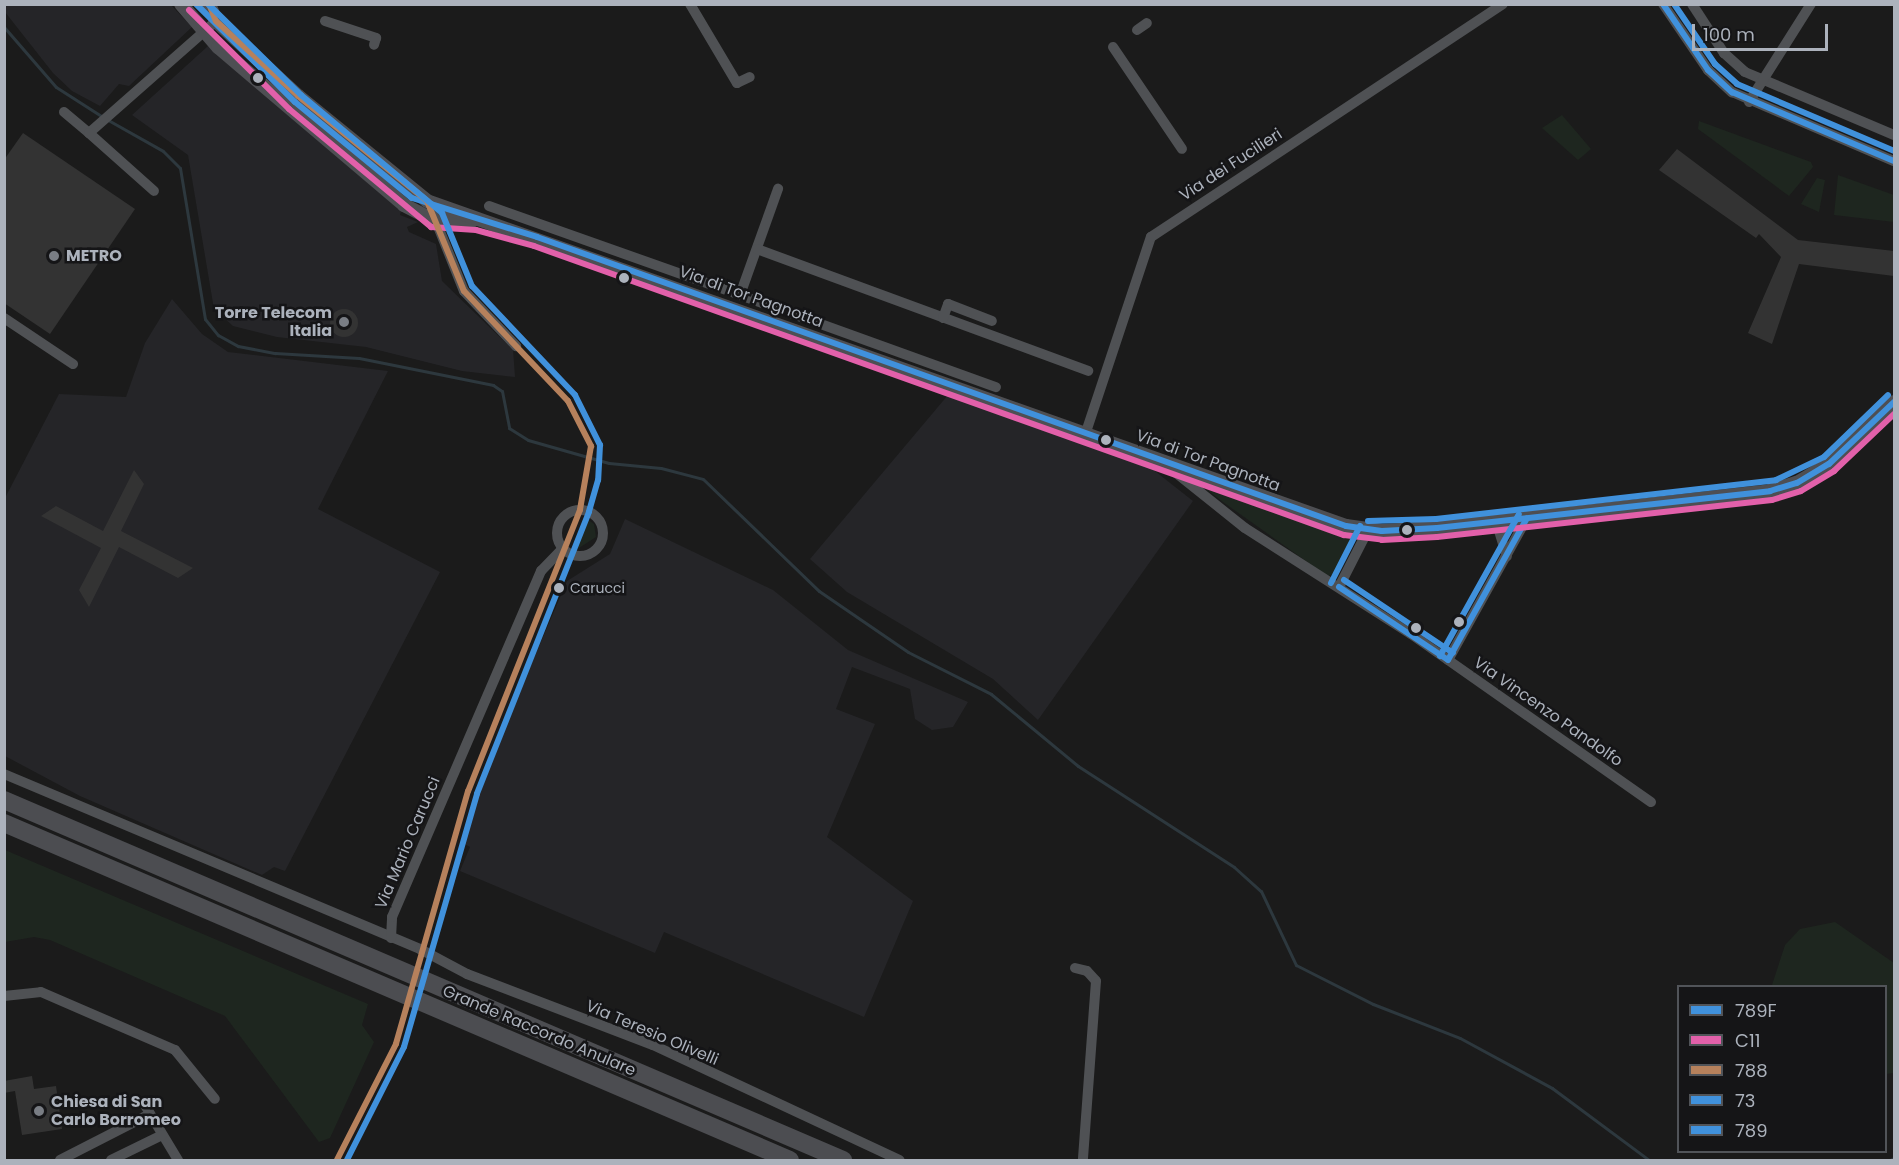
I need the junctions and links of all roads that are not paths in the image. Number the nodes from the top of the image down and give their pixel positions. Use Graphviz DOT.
graph roads {
  1 [pos="181,4"];
  2 [pos="209,4"];
  3 [pos="690,4"];
  4 [pos="1503,4"];
  5 [pos="1663,4"];
  6 [pos="1692,4"];
  7 [pos="1811,4"];
  8 [pos="325,21"];
  9 [pos="1147,23"];
  10 [pos="211,26"];
  11 [pos="1137,30"];
  12 [pos="374,45"];
  13 [pos="1113,47"];
  14 [pos="750,77"];
  15 [pos="1761,80"];
  16 [pos="1749,102"];
  17 [pos="64,111"];
  18 [pos="89,133"];
  19 [pos="1894,135"];
  20 [pos="1182,149"];
  21 [pos="1894,160"];
  22 [pos="778,189"];
  23 [pos="154,191"];
  24 [pos="427,201"];
  25 [pos="489,206"];
  26 [pos="435,219"];
  27 [pos="477,221"];
  28 [pos="757,249"];
  29 [pos="740,295"];
  30 [pos="4,318"];
  31 [pos="943,318"];
  32 [pos="993,321"];
  33 [pos="516,346"];
  34 [pos="73,364"];
  35 [pos="1088,371"];
  36 [pos="996,387"];
  37 [pos="1894,402"];
  38 [pos="1085,435"];
  39 [pos="1162,462"];
  40 [pos="1527,518"];
  41 [pos="1496,521"];
  42 [pos="1368,530"];
  43 [pos="563,548"];
  44 [pos="1506,555"];
  45 [pos="1339,587"];
  46 [pos="1448,660"];
  47 [pos="4,774"];
  48 [pos="4,800"];
  49 [pos="1651,802"];
  50 [pos="4,823"];
  51 [pos="391,938"];
  52 [pos="1075,968"];
  53 [pos="4,996"];
  54 [pos="215,1099"];
  55 [pos="143,1102"];
  56 [pos="150,1114"];
  57 [pos="162,1135"];
  58 [pos="60,1161"];
  59 [pos="111,1161"];
  60 [pos="178,1161"];
  61 [pos="790,1161"];
  62 [pos="843,1161"];
  63 [pos="900,1161"];
  64 [pos="1083,1161"];
  1 -- 10 [label="street, Via di Tor Pagnotta"];
  2 -- 10 [label="street, Via di Tor Pagnotta"];
  3 -- 14 [label="street"];
  4 -- 38 [label="street, Via dei Fucilieri"];
  5 -- 16 [label="street"];
  6 -- 15 [label="street"];
  7 -- 15 [label="street"];
  8 -- 12 [label="street"];
  9 -- 11 [label="street"];
  10 -- 18 [label="street"];
  10 -- 24 [label="street, Via di Tor Pagnotta"];
  10 -- 26 [label="street, Via di Tor Pagnotta"];
  13 -- 20 [label="street"];
  15 -- 16 [label="street"];
  15 -- 19 [label="street"];
  16 -- 21 [label="street"];
  17 -- 18 [label="street"];
  18 -- 23 [label="street"];
  22 -- 28 [label="street"];
  24 -- 26 [label="street"];
  24 -- 27 [label="street, Via di Tor Pagnotta"];
  25 -- 29 [label="street"];
  26 -- 27 [label="street, Via di Tor Pagnotta"];
  26 -- 33 [label="street"];
  27 -- 38 [label="street, Via di Tor Pagnotta"];
  28 -- 29 [label="street"];
  28 -- 31 [label="street"];
  29 -- 36 [label="street"];
  30 -- 34 [label="street"];
  31 -- 32 [label="street"];
  31 -- 35 [label="street"];
  37 -- 40 [label="street, Via di Tor Pagnotta"];
  38 -- 39 [label="street, Via di Tor Pagnotta"];
  39 -- 42 [label="street, Via di Tor Pagnotta"];
  39 -- 45 [label="street, Via Vincenzo Pandolfo"];
  40 -- 41 [label="street, Via di Tor Pagnotta"];
  40 -- 44 [label="street"];
  41 -- 42 [label="street, Via di Tor Pagnotta"];
  41 -- 44 [label="street"];
  42 -- 45 [label="street"];
  43 -- 43 [label="street"];
  43 -- 51 [label="street, Via Mario Carucci"];
  44 -- 46 [label="street"];
  45 -- 46 [label="street, Via Vincenzo Pandolfo"];
  46 -- 49 [label="street, Via Vincenzo Pandolfo"];
  47 -- 51 [label="street, Via Mario Carucci"];
  48 -- 62 [label="highway, Grande Raccordo Anulare"];
  50 -- 61 [label="highway, Grande Raccordo Anulare"];
  51 -- 63 [label="street, Via Teresio Olivelli"];
  52 -- 64 [label="street"];
  53 -- 54 [label="street"];
  55 -- 56 [label="street"];
  56 -- 57 [label="street"];
  56 -- 58 [label="street"];
  57 -- 59 [label="street"];
  57 -- 60 [label="street"];
}
